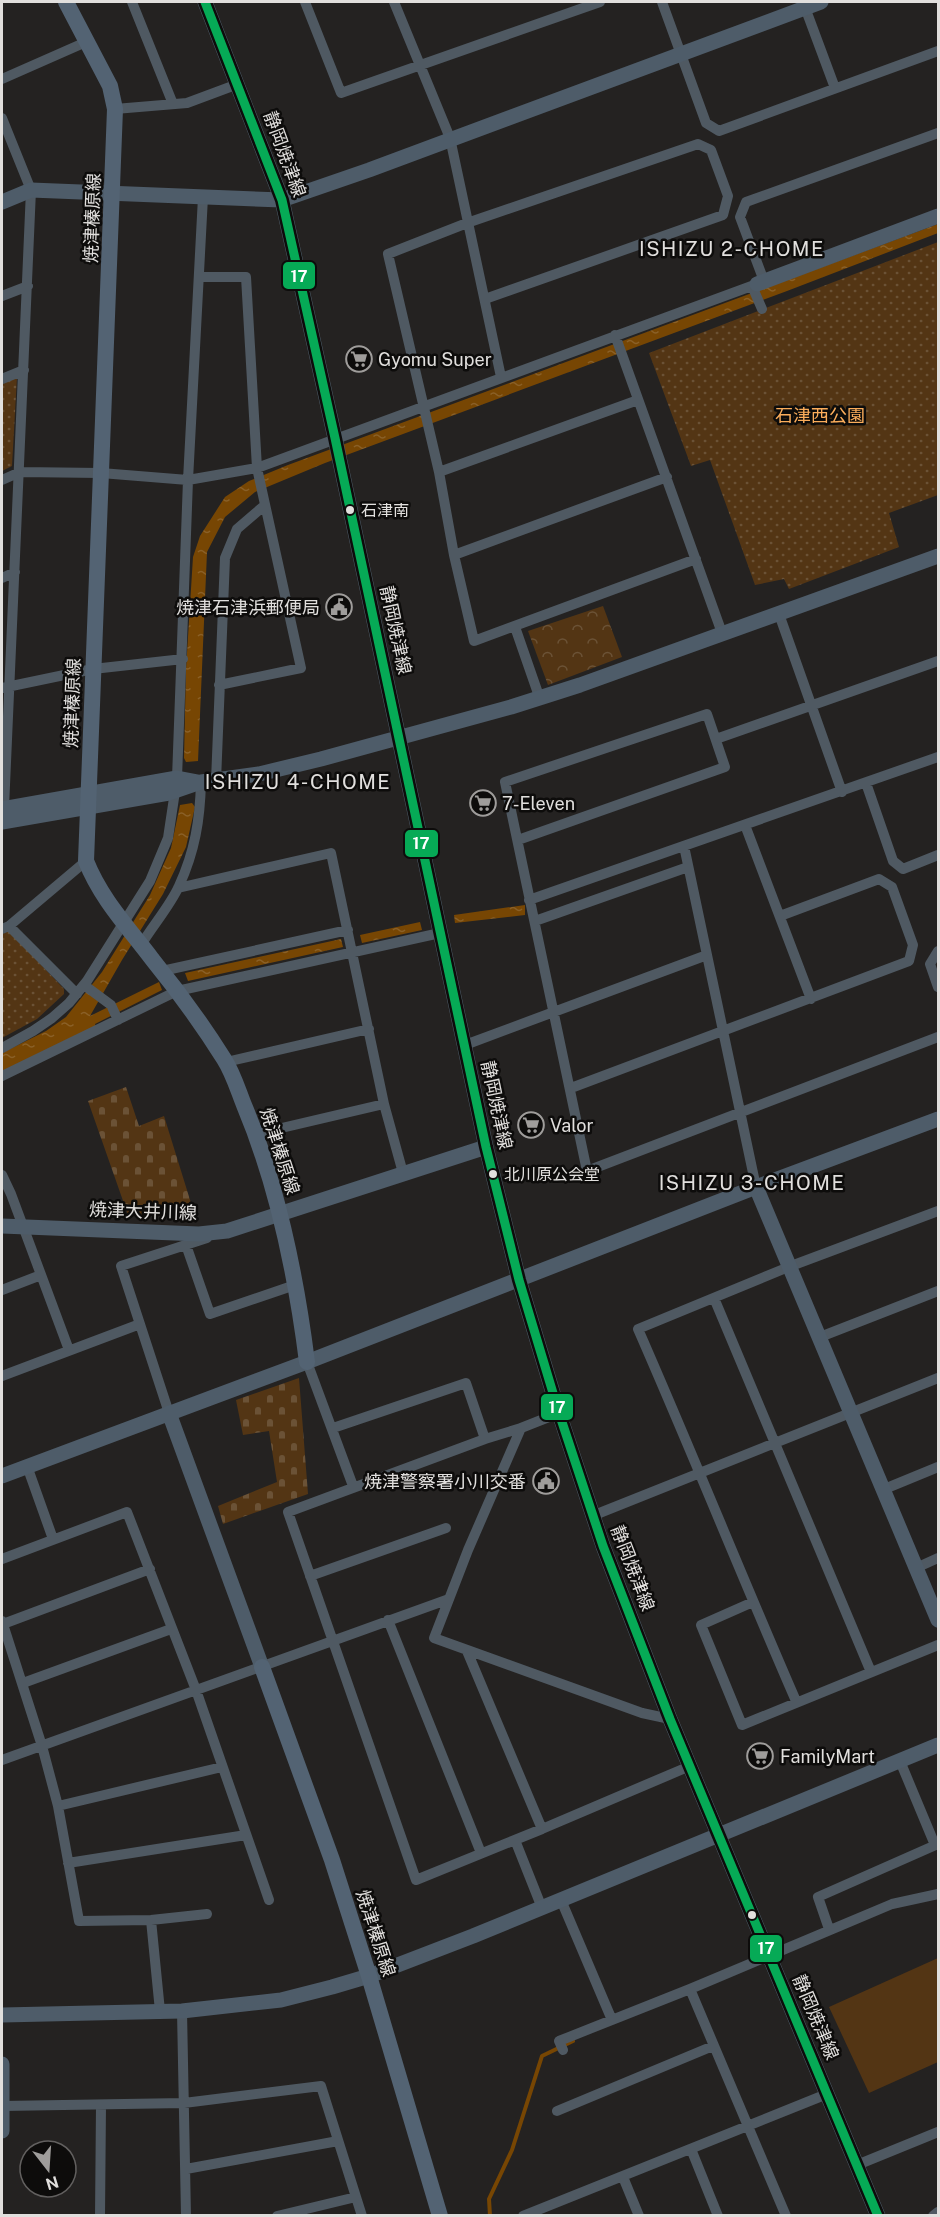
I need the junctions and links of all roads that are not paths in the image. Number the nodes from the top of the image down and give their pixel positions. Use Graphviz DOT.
graph roads {
  1 [pos="66,2"];
  2 [pos="132,2"];
  3 [pos="205,2"];
  4 [pos="305,2"];
  5 [pos="394,2"];
  6 [pos="600,2"];
  7 [pos="662,2"];
  8 [pos="821,2"];
  9 [pos="804,4"];
  10 [pos="86,42"];
  11 [pos="939,51"];
  12 [pos="681,54"];
  13 [pos="420,66"];
  14 [pos="2,79"];
  15 [pos="238,84"];
  16 [pos="836,88"];
  17 [pos="173,104"];
  18 [pos="115,110"];
  19 [pos="2,118"];
  20 [pos="939,133"];
  21 [pos="450,138"];
  22 [pos="31,190"];
  23 [pos="113,194"];
  24 [pos="204,197"];
  25 [pos="282,200"];
  26 [pos="2,202"];
  27 [pos="939,216"];
  28 [pos="467,223"];
  29 [pos="199,277"];
  30 [pos="758,283"];
  31 [pos="28,286"];
  32 [pos="2,297"];
  33 [pos="484,299"];
  34 [pos="762,309"];
  35 [pos="615,338"];
  36 [pos="24,370"];
  37 [pos="501,377"];
  38 [pos="2,379"];
  39 [pos="638,400"];
  40 [pos="423,409"];
  41 [pos="336,441"];
  42 [pos="258,471"];
  43 [pos="20,472"];
  44 [pos="439,472"];
  45 [pos="101,473"];
  46 [pos="667,477"];
  47 [pos="2,480"];
  48 [pos="188,480"];
  49 [pos="265,505"];
  50 [pos="454,555"];
  51 [pos="939,556"];
  52 [pos="696,559"];
  53 [pos="15,572"];
  54 [pos="2,578"];
  55 [pos="779,614"];
  56 [pos="515,627"];
  57 [pos="722,633"];
  58 [pos="183,659"];
  59 [pos="939,662"];
  60 [pos="93,669"];
  61 [pos="219,685"];
  62 [pos="5,687"];
  63 [pos="540,699"];
  64 [pos="812,705"];
  65 [pos="399,737"];
  66 [pos="716,739"];
  67 [pos="939,757"];
  68 [pos="208,782"];
  69 [pos="866,783"];
  70 [pos="176,785"];
  71 [pos="842,792"];
  72 [pos="88,799"];
  73 [pos="2,813"];
  74 [pos="745,825"];
  75 [pos="518,840"];
  76 [pos="684,846"];
  77 [pos="939,855"];
  78 [pos="86,861"];
  79 [pos="688,867"];
  80 [pos="178,888"];
  81 [pos="529,900"];
  82 [pos="780,916"];
  83 [pos="534,921"];
  84 [pos="124,925"];
  85 [pos="5,927"];
  86 [pos="348,930"];
  87 [pos="440,933"];
  88 [pos="140,943"];
  89 [pos="939,951"];
  90 [pos="352,952"];
  91 [pos="707,955"];
  92 [pos="171,982"];
  93 [pos="939,987"];
  94 [pos="82,989"];
  95 [pos="811,999"];
  96 [pos="553,1012"];
  97 [pos="117,1019"];
  98 [pos="369,1029"];
  99 [pos="724,1032"];
  100 [pos="939,1037"];
  101 [pos="465,1045"];
  102 [pos="2,1048"];
  103 [pos="226,1062"];
  104 [pos="2,1076"];
  105 [pos="571,1089"];
  106 [pos="384,1104"];
  107 [pos="741,1114"];
  108 [pos="939,1119"];
  109 [pos="256,1134"];
  110 [pos="486,1147"];
  111 [pos="403,1173"];
  112 [pos="2,1175"];
  113 [pos="756,1187"];
  114 [pos="6,1196"];
  115 [pos="939,1211"];
  116 [pos="280,1214"];
  117 [pos="22,1225"];
  118 [pos="2,1226"];
  119 [pos="227,1231"];
  120 [pos="186,1245"];
  121 [pos="791,1266"];
  122 [pos="41,1275"];
  123 [pos="519,1280"];
  124 [pos="295,1285"];
  125 [pos="2,1290"];
  126 [pos="939,1291"];
  127 [pos="714,1298"];
  128 [pos="140,1324"];
  129 [pos="820,1337"];
  130 [pos="69,1350"];
  131 [pos="307,1362"];
  132 [pos="2,1376"];
  133 [pos="939,1378"];
  134 [pos="169,1413"];
  135 [pos="559,1413"];
  136 [pos="850,1413"];
  137 [pos="333,1428"];
  138 [pos="521,1428"];
  139 [pos="485,1439"];
  140 [pos="776,1443"];
  141 [pos="27,1466"];
  142 [pos="939,1467"];
  143 [pos="701,1474"];
  144 [pos="2,1476"];
  145 [pos="353,1486"];
  146 [pos="882,1490"];
  147 [pos="592,1516"];
  148 [pos="446,1528"];
  149 [pos="53,1539"];
  150 [pos="939,1558"];
  151 [pos="2,1559"];
  152 [pos="916,1568"];
  153 [pos="150,1569"];
  154 [pos="310,1576"];
  155 [pos="449,1599"];
  156 [pos="753,1602"];
  157 [pos="388,1620"];
  158 [pos="939,1620"];
  159 [pos="2,1622"];
  160 [pos="171,1629"];
  161 [pos="332,1641"];
  162 [pos="939,1645"];
  163 [pos="467,1651"];
  164 [pos="262,1667"];
  165 [pos="871,1672"];
  166 [pos="23,1683"];
  167 [pos="196,1690"];
  168 [pos="796,1701"];
  169 [pos="670,1719"];
  170 [pos="939,1745"];
  171 [pos="42,1746"];
  172 [pos="2,1760"];
  173 [pos="900,1761"];
  174 [pos="690,1766"];
  175 [pos="222,1767"];
  176 [pos="58,1806"];
  177 [pos="542,1829"];
  178 [pos="246,1835"];
  179 [pos="718,1836"];
  180 [pos="515,1840"];
  181 [pos="937,1845"];
  182 [pos="481,1853"];
  183 [pos="68,1863"];
  184 [pos="939,1894"];
  185 [pos="269,1900"];
  186 [pos="561,1900"];
  187 [pos="542,1908"];
  188 [pos="207,1914"];
  189 [pos="151,1920"];
  190 [pos="829,1929"];
  191 [pos="769,1956"];
  192 [pos="369,1976"];
  193 [pos="690,1989"];
  194 [pos="182,2011"];
  195 [pos="160,2012"];
  196 [pos="2,2015"];
  197 [pos="612,2020"];
  198 [pos="713,2046"];
  199 [pos="562,2047"];
  200 [pos="2,2064"];
  201 [pos="826,2094"];
  202 [pos="184,2103"];
  203 [pos="101,2105"];
  204 [pos="3,2106"];
  205 [pos="557,2110"];
  206 [pos="749,2126"];
  207 [pos="2,2131"];
  208 [pos="939,2132"];
  209 [pos="338,2141"];
  210 [pos="691,2149"];
  211 [pos="856,2165"];
  212 [pos="186,2169"];
  213 [pos="623,2177"];
  214 [pos="356,2197"];
  215 [pos="939,2212"];
  216 [pos="100,2216"];
  217 [pos="186,2216"];
  218 [pos="277,2216"];
  219 [pos="362,2216"];
  220 [pos="440,2216"];
  221 [pos="523,2216"];
  222 [pos="639,2216"];
  223 [pos="718,2216"];
  224 [pos="786,2216"];
  225 [pos="878,2216"];
  226 [pos="933,2216"];
  1 -- 10 [label="main road, 焼津榛原線"];
  2 -- 17 [label="street"];
  3 -- 15 [label="street, 静岡焼津線"];
  4 -- 13 [label="street"];
  5 -- 13 [label="street"];
  6 -- 13 [label="street"];
  7 -- 12 [label="street"];
  8 -- 9 [label="street"];
  9 -- 12 [label="street"];
  9 -- 16 [label="street"];
  10 -- 14 [label="street"];
  10 -- 18 [label="main road, 焼津榛原線"];
  11 -- 16 [label="street"];
  12 -- 16 [label="street"];
  12 -- 21 [label="street"];
  13 -- 21 [label="street"];
  15 -- 17 [label="street"];
  15 -- 25 [label="street, 静岡焼津線"];
  17 -- 18 [label="street"];
  18 -- 23 [label="main road, 焼津榛原線"];
  19 -- 22 [label="street"];
  20 -- 30 [label="street"];
  21 -- 25 [label="street"];
  21 -- 28 [label="street"];
  22 -- 23 [label="street"];
  22 -- 26 [label="street"];
  22 -- 31 [label="street"];
  23 -- 24 [label="street"];
  23 -- 45 [label="main road, 焼津榛原線"];
  24 -- 25 [label="street"];
  24 -- 29 [label="street"];
  25 -- 41 [label="street, 静岡焼津線"];
  27 -- 30 [label="street"];
  28 -- 33 [label="street"];
  28 -- 33 [label="street"];
  28 -- 40 [label="street"];
  29 -- 42 [label="street"];
  29 -- 48 [label="street"];
  30 -- 34 [label="street"];
  30 -- 35 [label="street"];
  31 -- 32 [label="street"];
  31 -- 36 [label="street"];
  33 -- 37 [label="street"];
  35 -- 37 [label="street"];
  35 -- 39 [label="street"];
  36 -- 38 [label="street"];
  36 -- 43 [label="street"];
  37 -- 40 [label="street"];
  39 -- 44 [label="street"];
  39 -- 46 [label="street"];
  40 -- 41 [label="street"];
  40 -- 44 [label="street"];
  41 -- 42 [label="street"];
  41 -- 65 [label="street, 静岡焼津線"];
  42 -- 48 [label="street"];
  42 -- 49 [label="street"];
  43 -- 45 [label="street"];
  43 -- 47 [label="street"];
  43 -- 53 [label="street"];
  44 -- 50 [label="street"];
  45 -- 48 [label="street"];
  45 -- 60 [label="main road, 焼津榛原線"];
  46 -- 50 [label="street"];
  46 -- 52 [label="street"];
  48 -- 58 [label="street"];
  49 -- 61 [label="street"];
  49 -- 61 [label="street"];
  50 -- 56 [label="street"];
  51 -- 55 [label="street"];
  52 -- 56 [label="street"];
  52 -- 57 [label="street"];
  53 -- 54 [label="street"];
  53 -- 62 [label="street"];
  55 -- 57 [label="street"];
  55 -- 64 [label="street"];
  56 -- 63 [label="street"];
  57 -- 63 [label="street"];
  58 -- 60 [label="street"];
  58 -- 70 [label="street"];
  59 -- 64 [label="street"];
  60 -- 62 [label="street"];
  60 -- 72 [label="main road, 焼津榛原線"];
  61 -- 68 [label="street"];
  62 -- 73 [label="street"];
  63 -- 65 [label="street"];
  64 -- 66 [label="street"];
  64 -- 71 [label="street"];
  65 -- 68 [label="street"];
  65 -- 87 [label="street, 静岡焼津線"];
  66 -- 75 [label="street"];
  66 -- 75 [label="street"];
  67 -- 69 [label="street"];
  68 -- 70 [label="street"];
  68 -- 80 [label="street"];
  69 -- 71 [label="street"];
  69 -- 77 [label="street"];
  70 -- 72 [label="street"];
  70 -- 84 [label="street"];
  71 -- 74 [label="street"];
  72 -- 73 [label="street"];
  72 -- 78 [label="main road, 焼津榛原線"];
  74 -- 76 [label="street"];
  74 -- 82 [label="street"];
  75 -- 81 [label="street"];
  76 -- 79 [label="street"];
  76 -- 81 [label="street"];
  78 -- 84 [label="main road, 焼津榛原線"];
  78 -- 85 [label="street"];
  79 -- 83 [label="street"];
  79 -- 91 [label="street"];
  80 -- 86 [label="street"];
  80 -- 88 [label="street"];
  81 -- 83 [label="street"];
  82 -- 95 [label="street"];
  82 -- 95 [label="street"];
  83 -- 96 [label="street"];
  84 -- 88 [label="main road, 焼津榛原線"];
  84 -- 94 [label="street"];
  85 -- 94 [label="street"];
  86 -- 90 [label="street"];
  86 -- 92 [label="street"];
  87 -- 90 [label="street"];
  87 -- 101 [label="street, 静岡焼津線"];
  88 -- 92 [label="main road, 焼津榛原線"];
  89 -- 93 [label="street"];
  90 -- 92 [label="street"];
  90 -- 98 [label="street"];
  91 -- 96 [label="street"];
  91 -- 99 [label="street"];
  92 -- 97 [label="street"];
  92 -- 103 [label="main road, 焼津榛原線"];
  94 -- 97 [label="street"];
  94 -- 102 [label="street"];
  95 -- 99 [label="street"];
  96 -- 101 [label="street"];
  96 -- 105 [label="street"];
  97 -- 104 [label="street"];
  98 -- 103 [label="street"];
  98 -- 106 [label="street"];
  99 -- 105 [label="street"];
  99 -- 107 [label="street"];
  100 -- 107 [label="street"];
  101 -- 110 [label="street, 静岡焼津線"];
  103 -- 109 [label="main road, 焼津榛原線"];
  105 -- 107 [label="street"];
  106 -- 109 [label="street"];
  106 -- 111 [label="street"];
  107 -- 113 [label="street"];
  108 -- 113 [label="street"];
  109 -- 116 [label="main road, 焼津榛原線"];
  110 -- 111 [label="street, 焼津大井川線"];
  110 -- 123 [label="street, 静岡焼津線"];
  111 -- 116 [label="street, 焼津大井川線"];
  112 -- 114 [label="street"];
  113 -- 121 [label="street"];
  113 -- 123 [label="street"];
  114 -- 117 [label="street"];
  115 -- 121 [label="street"];
  116 -- 119 [label="street, 焼津大井川線"];
  116 -- 124 [label="main road, 焼津榛原線"];
  117 -- 118 [label="street, 焼津大井川線"];
  117 -- 119 [label="street, 焼津大井川線"];
  117 -- 122 [label="street"];
  119 -- 120 [label="street"];
  120 -- 124 [label="street"];
  120 -- 128 [label="street"];
  121 -- 127 [label="street"];
  121 -- 129 [label="street"];
  122 -- 125 [label="street"];
  122 -- 130 [label="street"];
  123 -- 131 [label="street"];
  123 -- 135 [label="street, 静岡焼津線"];
  124 -- 131 [label="main road, 焼津榛原線"];
  126 -- 129 [label="street"];
  127 -- 140 [label="street"];
  127 -- 143 [label="street"];
  128 -- 130 [label="street"];
  128 -- 134 [label="street"];
  129 -- 136 [label="street"];
  130 -- 132 [label="street"];
  131 -- 134 [label="street"];
  131 -- 137 [label="street"];
  133 -- 136 [label="street"];
  134 -- 141 [label="street"];
  134 -- 164 [label="street"];
  135 -- 138 [label="street"];
  135 -- 147 [label="street, 静岡焼津線"];
  136 -- 140 [label="street"];
  136 -- 146 [label="street"];
  137 -- 139 [label="street"];
  137 -- 145 [label="street"];
  138 -- 139 [label="street"];
  138 -- 155 [label="street"];
  139 -- 145 [label="street"];
  140 -- 143 [label="street"];
  140 -- 165 [label="street"];
  141 -- 144 [label="street"];
  141 -- 149 [label="street"];
  142 -- 146 [label="street"];
  143 -- 147 [label="street"];
  143 -- 156 [label="street"];
  145 -- 154 [label="street"];
  146 -- 152 [label="street"];
  147 -- 169 [label="street, 静岡焼津線"];
  148 -- 154 [label="street"];
  149 -- 151 [label="street"];
  149 -- 153 [label="street"];
  150 -- 152 [label="street"];
  152 -- 158 [label="street"];
  153 -- 159 [label="street"];
  153 -- 160 [label="street"];
  154 -- 161 [label="street"];
  155 -- 157 [label="street"];
  155 -- 163 [label="street"];
  156 -- 168 [label="street"];
  156 -- 168 [label="street"];
  157 -- 161 [label="street"];
  157 -- 182 [label="street"];
  159 -- 166 [label="street"];
  160 -- 166 [label="street"];
  160 -- 167 [label="street"];
  161 -- 164 [label="street"];
  161 -- 182 [label="street"];
  162 -- 165 [label="street"];
  163 -- 169 [label="street"];
  163 -- 177 [label="street"];
  164 -- 167 [label="street"];
  164 -- 192 [label="main road, 焼津榛原線"];
  165 -- 168 [label="street"];
  166 -- 171 [label="street"];
  167 -- 171 [label="street"];
  167 -- 175 [label="street"];
  169 -- 174 [label="street, 静岡焼津線"];
  170 -- 173 [label="street"];
  171 -- 172 [label="street"];
  171 -- 176 [label="street"];
  173 -- 179 [label="street"];
  173 -- 181 [label="street"];
  174 -- 177 [label="street"];
  174 -- 179 [label="street, 静岡焼津線"];
  175 -- 176 [label="street"];
  175 -- 178 [label="street"];
  176 -- 183 [label="street"];
  177 -- 180 [label="street"];
  178 -- 183 [label="street"];
  178 -- 185 [label="street"];
  179 -- 186 [label="street"];
  179 -- 191 [label="street, 静岡焼津線"];
  180 -- 182 [label="street"];
  180 -- 187 [label="street"];
  181 -- 190 [label="street"];
  183 -- 189 [label="street"];
  184 -- 190 [label="street"];
  186 -- 187 [label="street"];
  186 -- 197 [label="street"];
  187 -- 192 [label="street"];
  188 -- 189 [label="street"];
  189 -- 195 [label="street"];
  190 -- 191 [label="street"];
  191 -- 193 [label="street"];
  191 -- 201 [label="street, 静岡焼津線"];
  192 -- 194 [label="street"];
  192 -- 220 [label="main road, 焼津榛原線"];
  193 -- 197 [label="street"];
  193 -- 198 [label="street"];
  194 -- 195 [label="street"];
  194 -- 202 [label="street"];
  195 -- 196 [label="street"];
  197 -- 199 [label="street"];
  198 -- 205 [label="street"];
  198 -- 206 [label="street"];
  200 -- 204 [label="street"];
  201 -- 206 [label="street"];
  201 -- 211 [label="street, 静岡焼津線"];
  202 -- 203 [label="street"];
  202 -- 209 [label="street"];
  202 -- 212 [label="street"];
  203 -- 204 [label="street"];
  203 -- 216 [label="street"];
  204 -- 207 [label="street"];
  206 -- 210 [label="street"];
  206 -- 224 [label="street"];
  208 -- 211 [label="street"];
  209 -- 212 [label="street"];
  209 -- 214 [label="street"];
  210 -- 213 [label="street"];
  210 -- 223 [label="street"];
  211 -- 225 [label="street, 静岡焼津線"];
  212 -- 217 [label="street"];
  213 -- 221 [label="street"];
  213 -- 222 [label="street"];
  214 -- 218 [label="street"];
  214 -- 219 [label="street"];
  215 -- 226 [label="street"];
}
